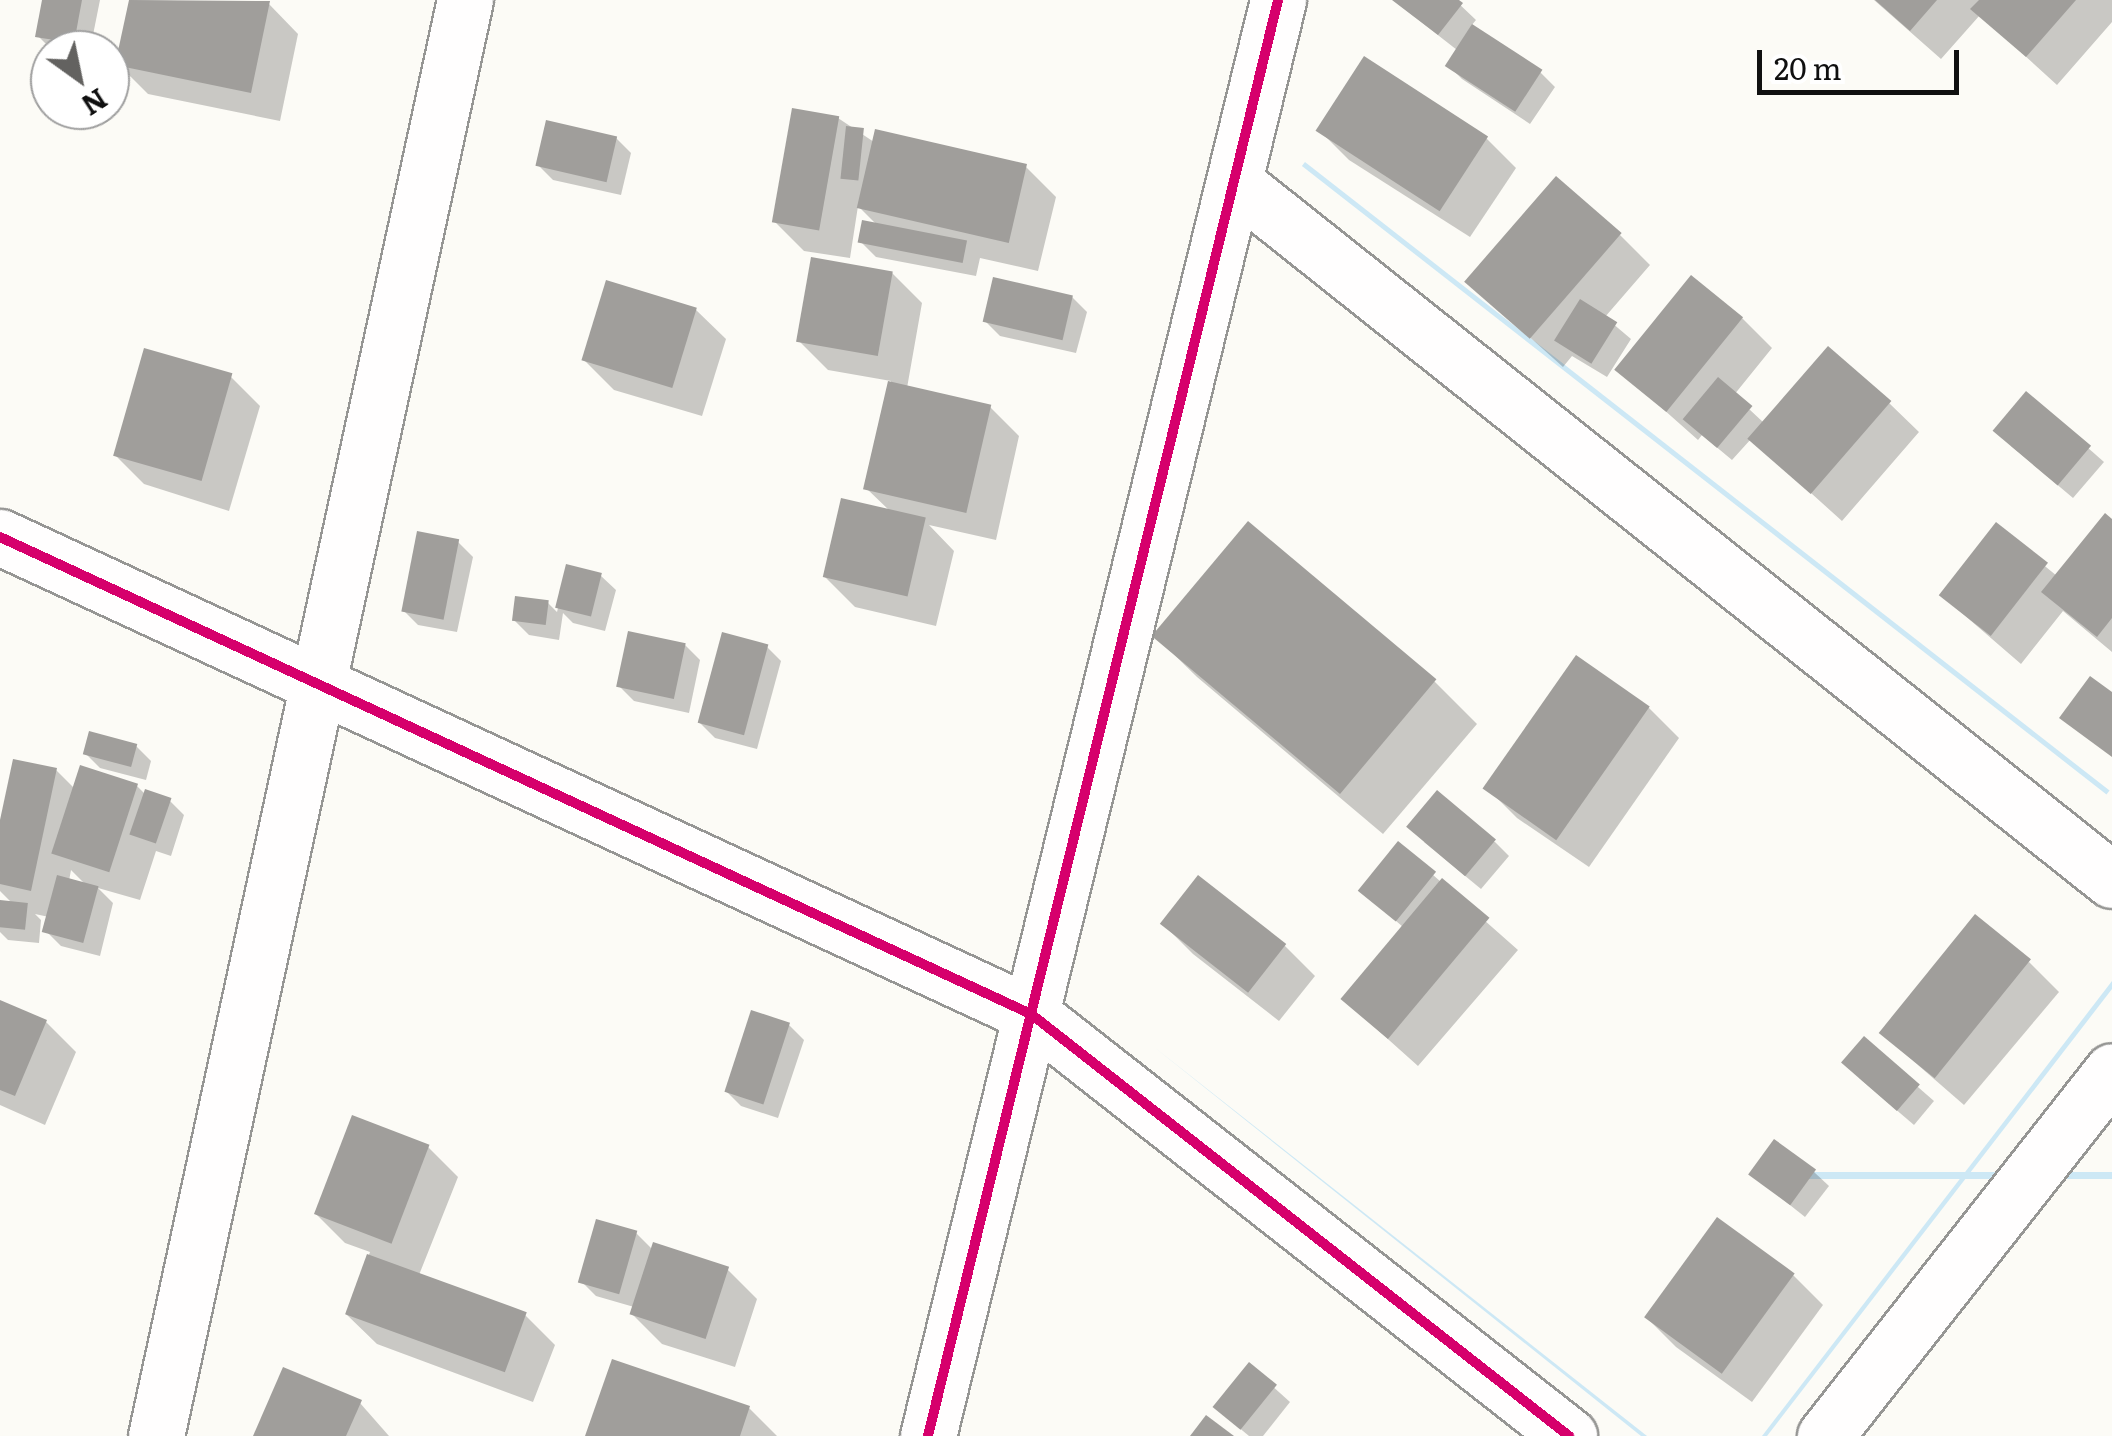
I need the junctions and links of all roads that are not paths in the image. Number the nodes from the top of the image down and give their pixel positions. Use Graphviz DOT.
graph roads {
  1 [pos="464,0"];
  2 [pos="1278,0"];
  3 [pos="1235,183"];
  4 [pos="0,537"];
  5 [pos="318,680"];
  6 [pos="2112,880"];
  7 [pos="1031,1014"];
  8 [pos="2112,1071"];
  9 [pos="156,1436"];
  10 [pos="928,1436"];
  11 [pos="1569,1436"];
  12 [pos="1825,1436"];
  1 -- 5 [label="street"];
  2 -- 3 [label="street"];
  3 -- 6 [label="street"];
  3 -- 7 [label="street"];
  4 -- 5 [label="street"];
  5 -- 7 [label="street"];
  5 -- 9 [label="street"];
  7 -- 10 [label="street"];
  7 -- 11 [label="street"];
  8 -- 12 [label="street"];
}
